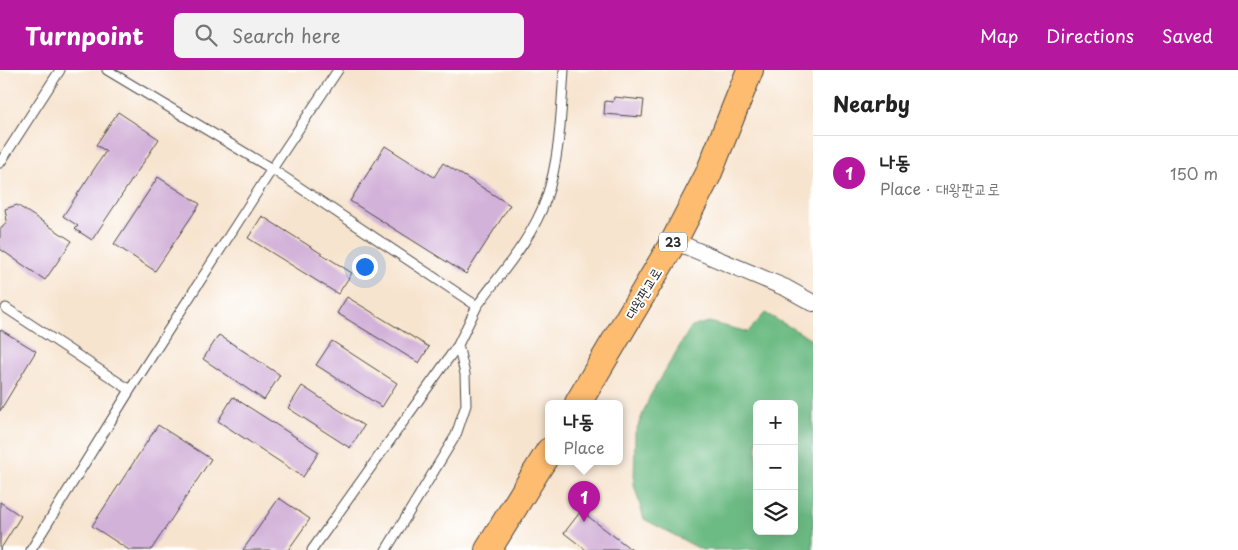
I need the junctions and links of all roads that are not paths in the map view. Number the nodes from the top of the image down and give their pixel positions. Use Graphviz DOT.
graph roads {
  1 [pos="60,70"];
  2 [pos="107,70"];
  3 [pos="338,70"];
  4 [pos="564,70"];
  5 [pos="750,70"];
  6 [pos="0,163"];
  7 [pos="272,169"];
  8 [pos="674,241"];
  9 [pos="813,303"];
  10 [pos="478,306"];
  11 [pos="6,308"];
  12 [pos="458,345"];
  13 [pos="130,390"];
  14 [pos="580,400"];
  15 [pos="545,457"];
  16 [pos="31,550"];
  17 [pos="312,550"];
  18 [pos="386,550"];
  19 [pos="488,550"];
  1 -- 6 [label="lane"];
  2 -- 7 [label="lane"];
  3 -- 7 [label="lane"];
  4 -- 10 [label="lane"];
  5 -- 8 [label="main road, 대왕판교로 / 23"];
  7 -- 10 [label="lane"];
  7 -- 13 [label="lane"];
  8 -- 9 [label="street"];
  8 -- 14 [label="main road, 대왕판교로 / 23"];
  10 -- 12 [label="lane"];
  11 -- 13 [label="lane"];
  12 -- 17 [label="lane"];
  12 -- 18 [label="lane"];
  13 -- 16 [label="lane"];
  15 -- 19 [label="main road"];
}
